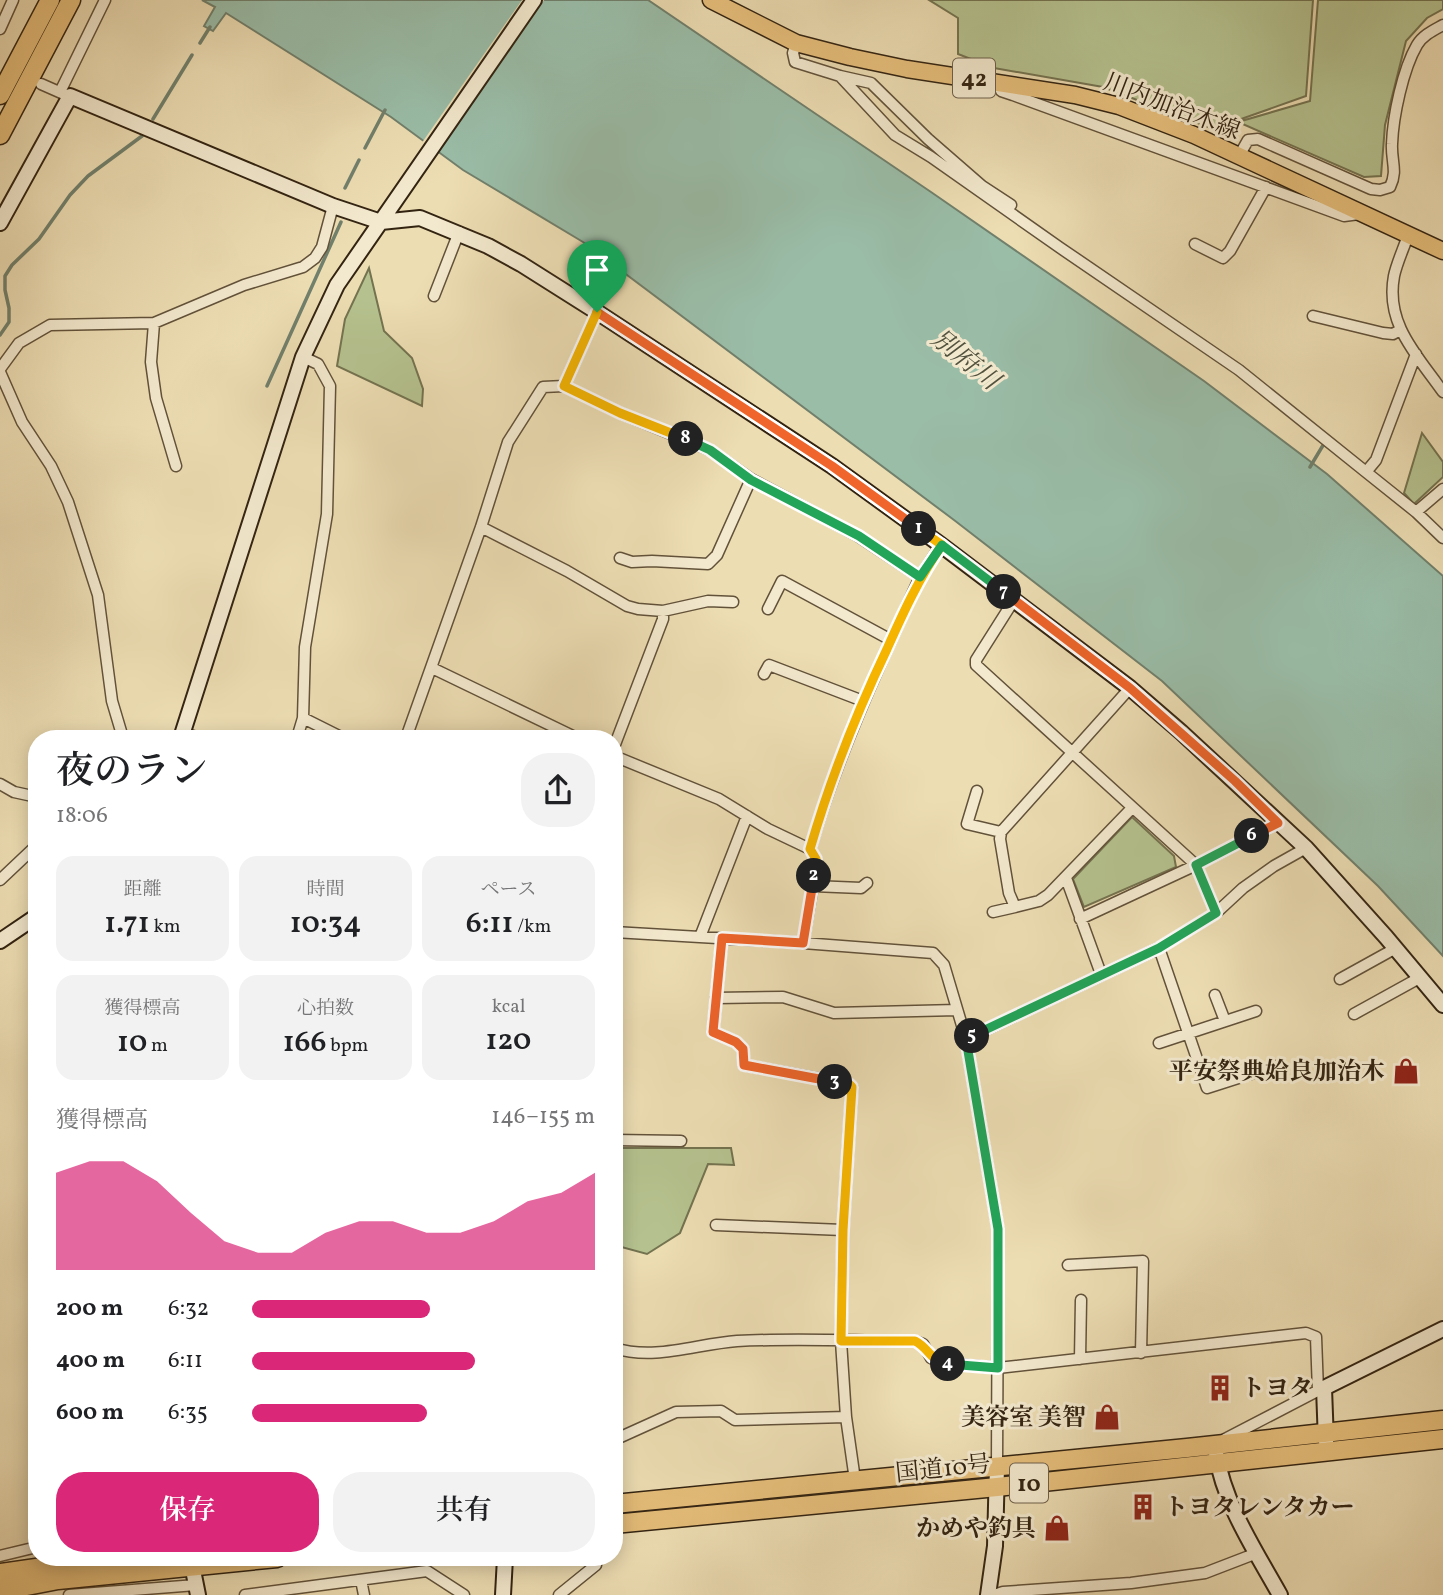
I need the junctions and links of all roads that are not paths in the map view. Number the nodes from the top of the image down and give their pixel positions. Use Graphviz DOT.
graph roads {
  1 [pos="13,0"];
  2 [pos="50,0"];
  3 [pos="105,0"];
  4 [pos="534,0"];
  5 [pos="711,0"];
  6 [pos="69,3"];
  7 [pos="1443,25"];
  8 [pos="0,29"];
  9 [pos="796,43"];
  10 [pos="840,76"];
  11 [pos="999,82"];
  12 [pos="41,84"];
  13 [pos="65,94"];
  14 [pos="0,95"];
  15 [pos="0,135"];
  16 [pos="1238,156"];
  17 [pos="1266,187"];
  18 [pos="1011,205"];
  19 [pos="333,206"];
  20 [pos="1366,214"];
  21 [pos="381,222"];
  22 [pos="0,223"];
  23 [pos="458,232"];
  24 [pos="1408,234"];
  25 [pos="1195,244"];
  26 [pos="1443,251"];
  27 [pos="433,296"];
  28 [pos="597,312"];
  29 [pos="1313,316"];
  30 [pos="154,323"];
  31 [pos="1399,330"];
  32 [pos="1416,354"];
  33 [pos="303,357"];
  34 [pos="0,370"];
  35 [pos="564,386"];
  36 [pos="1443,392"];
  37 [pos="176,467"];
  38 [pos="1366,472"];
  39 [pos="751,480"];
  40 [pos="1443,489"];
  41 [pos="1416,512"];
  42 [pos="481,527"];
  43 [pos="1443,538"];
  44 [pos="942,545"];
  45 [pos="620,558"];
  46 [pos="920,577"];
  47 [pos="1014,600"];
  48 [pos="733,601"];
  49 [pos="768,610"];
  50 [pos="663,611"];
  51 [pos="891,640"];
  52 [pos="432,668"];
  53 [pos="764,674"];
  54 [pos="1130,688"];
  55 [pos="863,701"];
  56 [pos="303,718"];
  57 [pos="121,730"];
  58 [pos="185,730"];
  59 [pos="299,730"];
  60 [pos="327,730"];
  61 [pos="409,730"];
  62 [pos="561,730"];
  63 [pos="620,730"];
  64 [pos="1072,752"];
  65 [pos="623,760"];
  66 [pos="0,785"];
  67 [pos="977,791"];
  68 [pos="28,795"];
  69 [pos="1132,808"];
  70 [pos="747,816"];
  71 [pos="1278,823"];
  72 [pos="1001,832"];
  73 [pos="1306,848"];
  74 [pos="810,849"];
  75 [pos="28,854"];
  76 [pos="1196,865"];
  77 [pos="1066,878"];
  78 [pos="0,880"];
  79 [pos="867,883"];
  80 [pos="813,886"];
  81 [pos="1015,907"];
  82 [pos="993,912"];
  83 [pos="1216,913"];
  84 [pos="1080,919"];
  85 [pos="28,922"];
  86 [pos="623,933"];
  87 [pos="700,937"];
  88 [pos="722,938"];
  89 [pos="0,941"];
  90 [pos="803,943"];
  91 [pos="1159,948"];
  92 [pos="1396,948"];
  93 [pos="1101,974"];
  94 [pos="1420,978"];
  95 [pos="1340,979"];
  96 [pos="1215,995"];
  97 [pos="716,998"];
  98 [pos="1443,1005"];
  99 [pos="957,1010"];
  100 [pos="1256,1011"];
  101 [pos="1354,1014"];
  102 [pos="1225,1021"];
  103 [pos="1188,1033"];
  104 [pos="966,1039"];
  105 [pos="1159,1043"];
  106 [pos="1276,1066"];
  107 [pos="623,1140"];
  108 [pos="681,1141"];
  109 [pos="716,1225"];
  110 [pos="843,1230"];
  111 [pos="1068,1265"];
  112 [pos="1081,1300"];
  113 [pos="1443,1329"];
  114 [pos="841,1341"];
  115 [pos="623,1351"];
  116 [pos="1141,1353"];
  117 [pos="1080,1359"];
  118 [pos="998,1368"];
  119 [pos="1321,1389"];
  120 [pos="846,1417"];
  121 [pos="1443,1420"];
  122 [pos="1324,1431"];
  123 [pos="623,1436"];
  124 [pos="1443,1439"];
  125 [pos="1215,1445"];
  126 [pos="1327,1451"];
  127 [pos="1217,1463"];
  128 [pos="997,1466"];
  129 [pos="855,1480"];
  130 [pos="998,1487"];
  131 [pos="623,1503"];
  132 [pos="623,1523"];
  133 [pos="28,1549"];
  134 [pos="1257,1553"];
  135 [pos="0,1556"];
  136 [pos="49,1566"];
  137 [pos="197,1566"];
  138 [pos="505,1566"];
  139 [pos="594,1566"];
  140 [pos="0,1573"];
  141 [pos="361,1580"];
  142 [pos="196,1585"];
  143 [pos="0,1591"];
  144 [pos="1027,1593"];
  145 [pos="69,1595"];
  146 [pos="244,1595"];
  147 [pos="364,1595"];
  148 [pos="464,1595"];
  149 [pos="503,1595"];
  150 [pos="559,1595"];
  151 [pos="988,1595"];
  152 [pos="994,1595"];
  153 [pos="1280,1595"];
  1 -- 8 [label="street"];
  2 -- 14 [label="highway"];
  3 -- 13 [label="street"];
  4 -- 21 [label="street"];
  5 -- 9 [label="main road, 川内加治木線 / 42"];
  6 -- 15 [label="highway"];
  7 -- 16 [label="street"];
  9 -- 10 [label="street"];
  9 -- 11 [label="main road, 川内加治木線 / 42"];
  10 -- 18 [label="street"];
  10 -- 38 [label="street"];
  11 -- 16 [label="main road, 川内加治木線 / 42"];
  11 -- 17 [label="street"];
  12 -- 13 [label="street"];
  13 -- 19 [label="street"];
  13 -- 22 [label="street"];
  16 -- 20 [label="main road, 川内加治木線 / 42"];
  17 -- 20 [label="street"];
  17 -- 25 [label="street"];
  19 -- 21 [label="street"];
  19 -- 30 [label="street"];
  20 -- 24 [label="main road, 川内加治木線 / 42"];
  21 -- 23 [label="street"];
  21 -- 33 [label="street"];
  23 -- 27 [label="street"];
  23 -- 28 [label="street"];
  24 -- 26 [label="main road, 川内加治木線 / 42"];
  24 -- 31 [label="street"];
  28 -- 35 [label="street"];
  28 -- 44 [label="street"];
  29 -- 31 [label="street"];
  30 -- 34 [label="street"];
  30 -- 37 [label="street"];
  31 -- 32 [label="street"];
  32 -- 36 [label="street"];
  32 -- 38 [label="street"];
  33 -- 56 [label="street"];
  33 -- 58 [label="street"];
  34 -- 57 [label="street"];
  35 -- 39 [label="street"];
  35 -- 42 [label="street"];
  38 -- 41 [label="street"];
  39 -- 45 [label="street"];
  39 -- 46 [label="street"];
  40 -- 41 [label="street"];
  41 -- 43 [label="street"];
  42 -- 50 [label="street"];
  42 -- 52 [label="street"];
  44 -- 46 [label="street"];
  44 -- 47 [label="street"];
  46 -- 51 [label="street"];
  47 -- 54 [label="street"];
  47 -- 64 [label="street"];
  48 -- 50 [label="street"];
  49 -- 51 [label="street"];
  50 -- 63 [label="street"];
  51 -- 55 [label="street"];
  52 -- 61 [label="street"];
  52 -- 62 [label="street"];
  53 -- 55 [label="street"];
  54 -- 64 [label="street"];
  54 -- 71 [label="street"];
  55 -- 74 [label="street"];
  56 -- 59 [label="street"];
  56 -- 60 [label="street"];
  64 -- 69 [label="street"];
  64 -- 72 [label="street"];
  65 -- 70 [label="street"];
  66 -- 68 [label="street"];
  67 -- 72 [label="street"];
  69 -- 76 [label="street"];
  69 -- 77 [label="street"];
  70 -- 74 [label="street"];
  70 -- 87 [label="street"];
  71 -- 73 [label="street"];
  71 -- 76 [label="street"];
  72 -- 81 [label="street"];
  73 -- 83 [label="street"];
  73 -- 92 [label="street"];
  74 -- 80 [label="street"];
  75 -- 78 [label="street"];
  76 -- 83 [label="street"];
  76 -- 84 [label="street"];
  77 -- 81 [label="street"];
  77 -- 84 [label="street"];
  79 -- 80 [label="street"];
  80 -- 90 [label="street"];
  81 -- 82 [label="street"];
  83 -- 91 [label="street"];
  84 -- 93 [label="street"];
  85 -- 89 [label="street"];
  86 -- 87 [label="street"];
  87 -- 88 [label="street"];
  88 -- 90 [label="street"];
  88 -- 97 [label="street"];
  90 -- 99 [label="street"];
  91 -- 93 [label="street"];
  91 -- 103 [label="street"];
  92 -- 94 [label="street"];
  92 -- 95 [label="street"];
  93 -- 104 [label="street"];
  94 -- 98 [label="street"];
  94 -- 101 [label="street"];
  96 -- 102 [label="street"];
  97 -- 99 [label="street"];
  97 -- 110 [label="street"];
  99 -- 104 [label="street"];
  100 -- 102 [label="street"];
  102 -- 103 [label="street"];
  103 -- 105 [label="street"];
  103 -- 106 [label="street"];
  104 -- 118 [label="street"];
  107 -- 108 [label="street"];
  109 -- 110 [label="street"];
  110 -- 114 [label="street"];
  111 -- 116 [label="street"];
  112 -- 117 [label="street"];
  113 -- 119 [label="street"];
  114 -- 115 [label="street"];
  114 -- 118 [label="street"];
  114 -- 120 [label="street"];
  116 -- 117 [label="street"];
  116 -- 119 [label="street"];
  117 -- 118 [label="street"];
  118 -- 128 [label="street"];
  119 -- 122 [label="street"];
  119 -- 125 [label="street"];
  120 -- 123 [label="street"];
  120 -- 129 [label="street"];
  121 -- 122 [label="highway, 国道10号 / 10"];
  122 -- 125 [label="highway, 国道10号 / 10"];
  122 -- 126 [label="street"];
  124 -- 126 [label="highway, 国道10号 / 10"];
  125 -- 127 [label="street"];
  125 -- 128 [label="highway, 国道10号 / 10"];
  126 -- 127 [label="highway, 国道10号 / 10"];
  127 -- 130 [label="highway, 国道10号 / 10"];
  127 -- 134 [label="street"];
  128 -- 129 [label="highway, 国道10号 / 10"];
  128 -- 130 [label="street"];
  129 -- 131 [label="highway, 国道10号 / 10"];
  130 -- 132 [label="highway, 国道10号 / 10"];
  130 -- 151 [label="street"];
  133 -- 135 [label="street"];
  134 -- 144 [label="street"];
  134 -- 153 [label="street"];
  136 -- 140 [label="highway"];
  137 -- 143 [label="highway"];
  138 -- 149 [label="street"];
  139 -- 150 [label="street"];
  141 -- 146 [label="street"];
  141 -- 147 [label="street"];
  141 -- 148 [label="street"];
  142 -- 145 [label="street"];
  144 -- 152 [label="street"];
}
